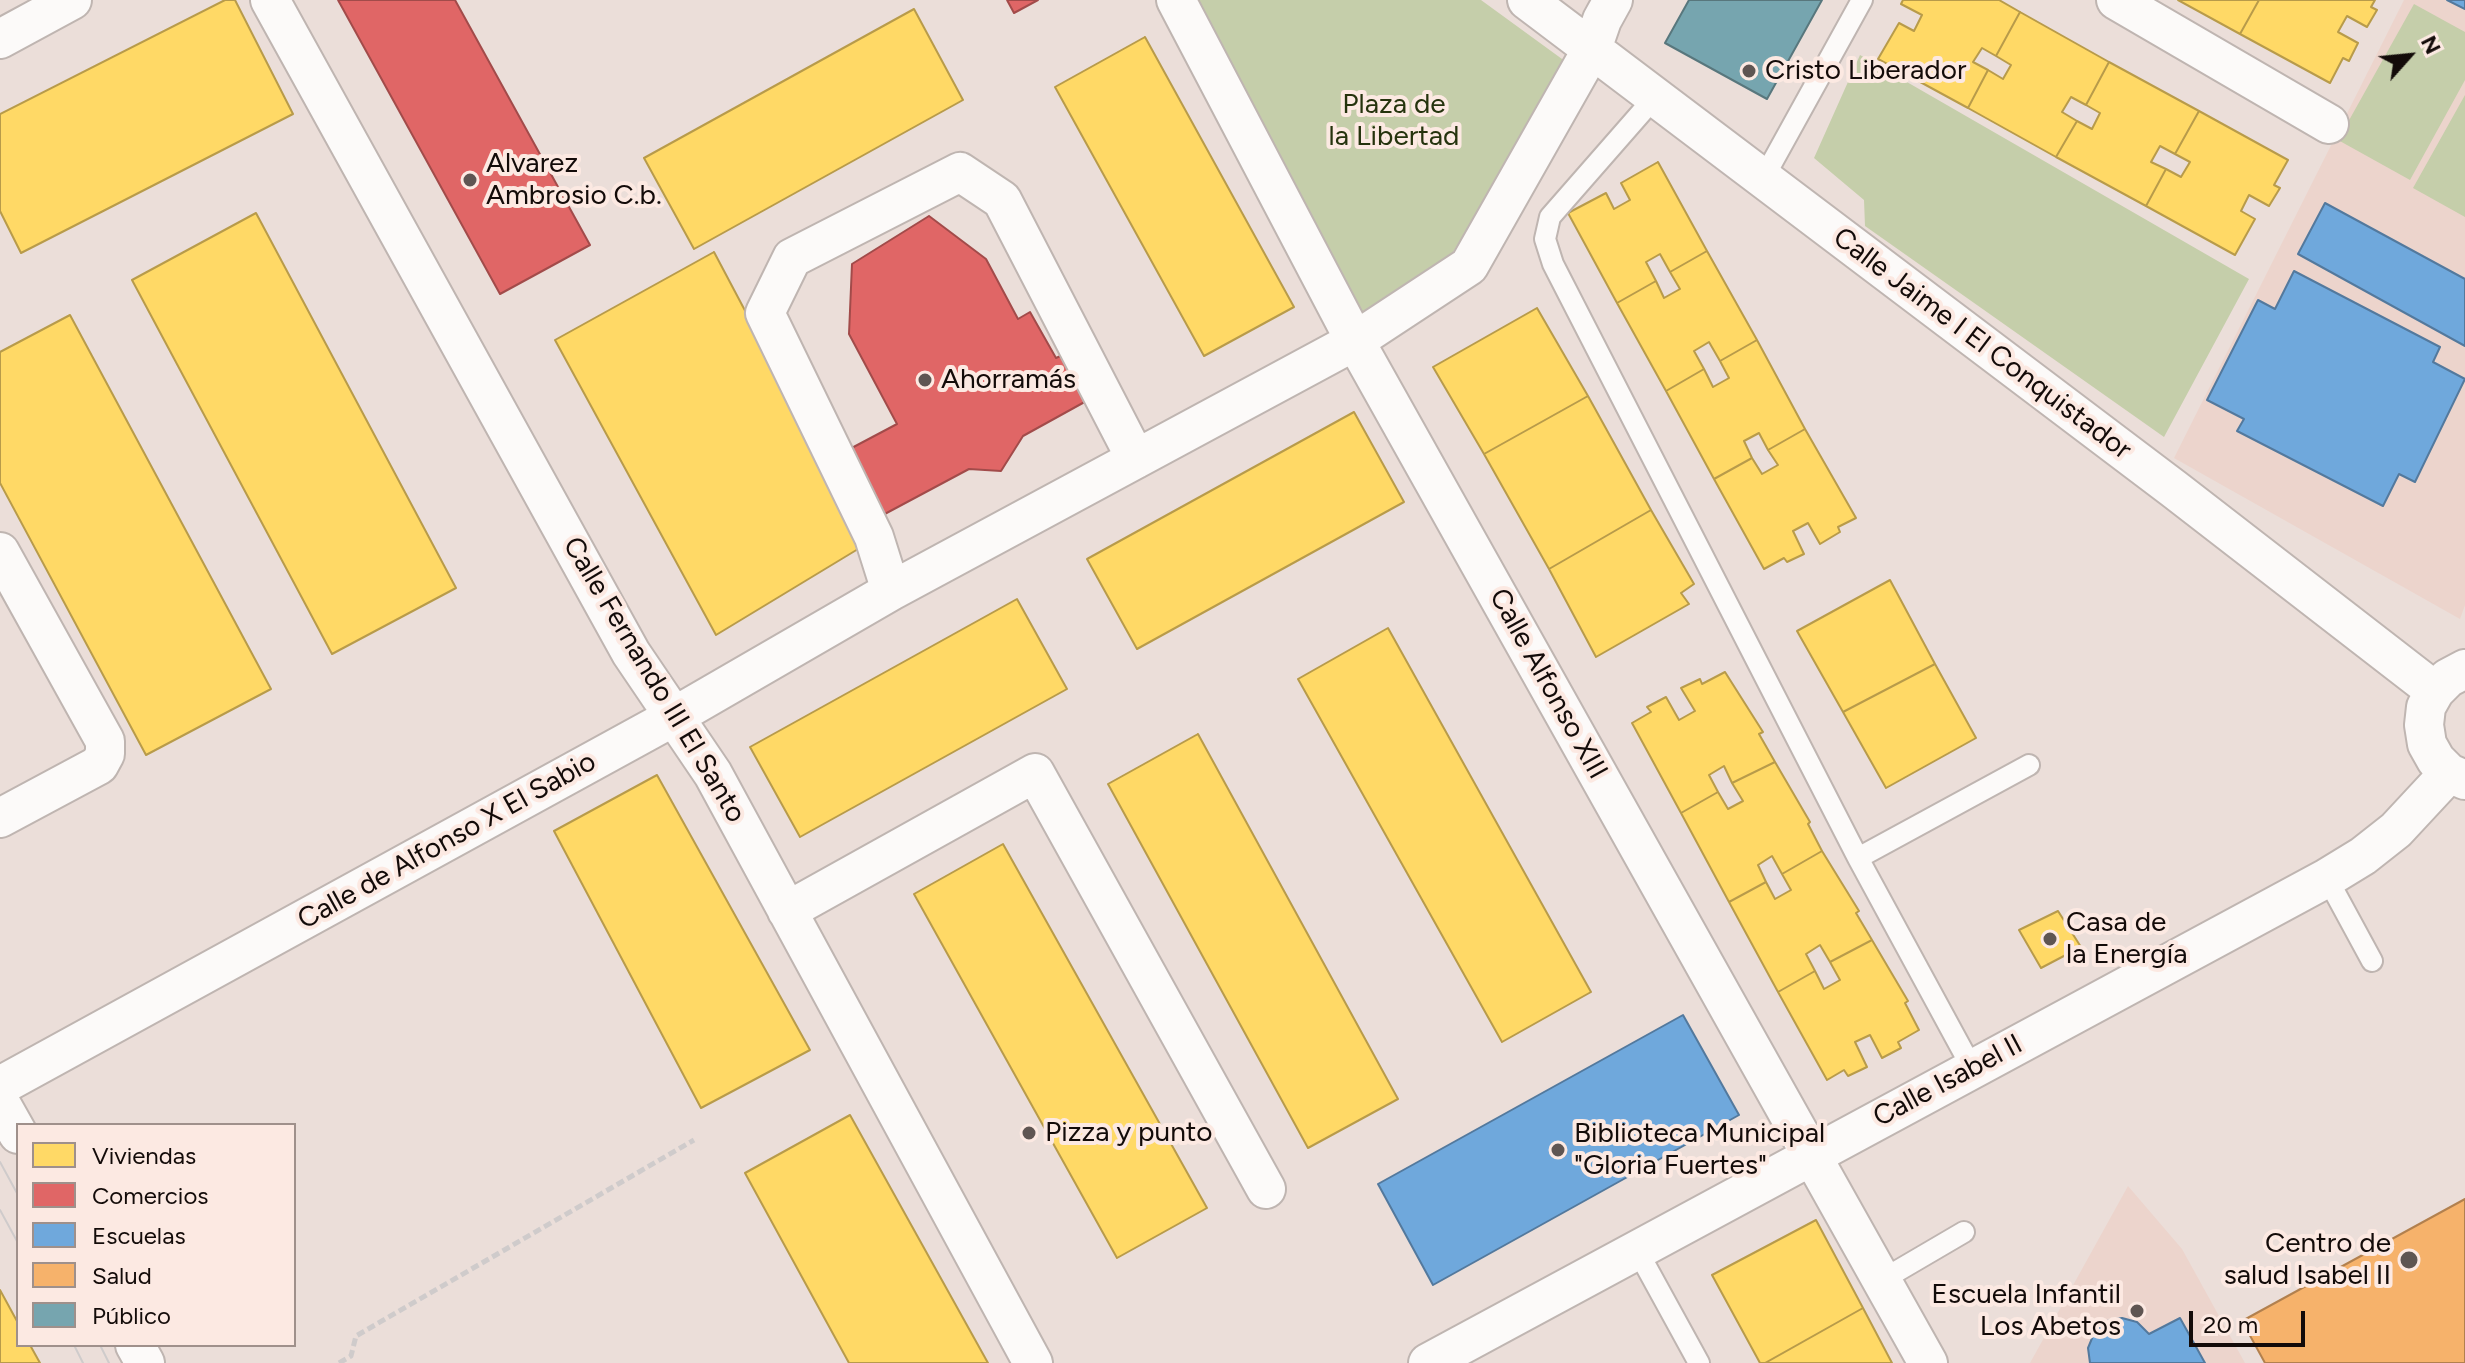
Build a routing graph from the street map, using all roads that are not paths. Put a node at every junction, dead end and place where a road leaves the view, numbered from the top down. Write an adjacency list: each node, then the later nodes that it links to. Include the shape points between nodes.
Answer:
1 (72, 0): 8 (street)
2 (270, 0): 19 (street, Calle Fernando III El Santo, via 631,653)
3 (1176, 0): 13 (street, Calle Alfonso XIII)
4 (1527, 0): 9 (street, Calle Jaime I El Conquistador)
5 (1613, 0): 9 (street, Calle de Alfonso X El Sabio)
6 (1862, 0): 12 (lane)
7 (2116, 0): 11 (street)
8 (0, 39)
9 (1592, 49): 10 (street, Calle Jaime I El Conquistador); 13 (street, Calle de Alfonso X El Sabio, via 1469,266)
10 (1655, 97): 12 (street, Calle Jaime I El Conquistador); 23 (lane, via 1550,217 1545,239 1553,264)
11 (2329, 124)
12 (1763, 179): 18 (street, Calle Jaime I El Conquistador)
13 (1355, 341): 14 (street, Calle de Alfonso X El Sabio); 31 (street, Calle Alfonso XIII)
14 (1136, 459): 16 (street, Calle de Alfonso X El Sabio); 16 (street, via 1002,200 960,172 792,258 765,313 874,537)
15 (0, 552): 22 (street, via 105,741 105,754 99,765)
16 (891, 591): 19 (street, Calle de Alfonso X El Sabio)
17 (2465, 669): 18 (street)
18 (2435, 691): 21 (street, via 2425,716 2427,744 2436,760)
19 (675, 716): 25 (street, Calle Fernando III El Santo, via 713,774); 28 (street, Calle de Alfonso X El Sabio)
20 (2029, 765): 23 (lane)
21 (2457, 776): 24 (street, Calle Isabel II, via 2363,856)
22 (0, 818)
23 (1858, 858): 27 (lane)
24 (2327, 878): 26 (lane); 27 (street, Calle Isabel II)
25 (787, 911): 32 (street, via 1035,773); 36 (street, Calle Fernando III El Santo)
26 (2372, 961)
27 (1972, 1068): 31 (street, Calle Isabel II)
28 (0, 1086)
29 (0, 1102): 30 (street)
30 (16, 1130)
31 (1812, 1155): 34 (street, Calle Isabel II); 35 (street, Calle Alfonso XIII)
32 (1266, 1189)
33 (1964, 1232): 35 (lane)
34 (1637, 1250): 37 (street, Calle Isabel II); 38 (lane)
35 (1882, 1280): 39 (street, Calle Alfonso XIII)
36 (1033, 1363)
37 (1428, 1363)
38 (1699, 1363)
39 (1928, 1363)

